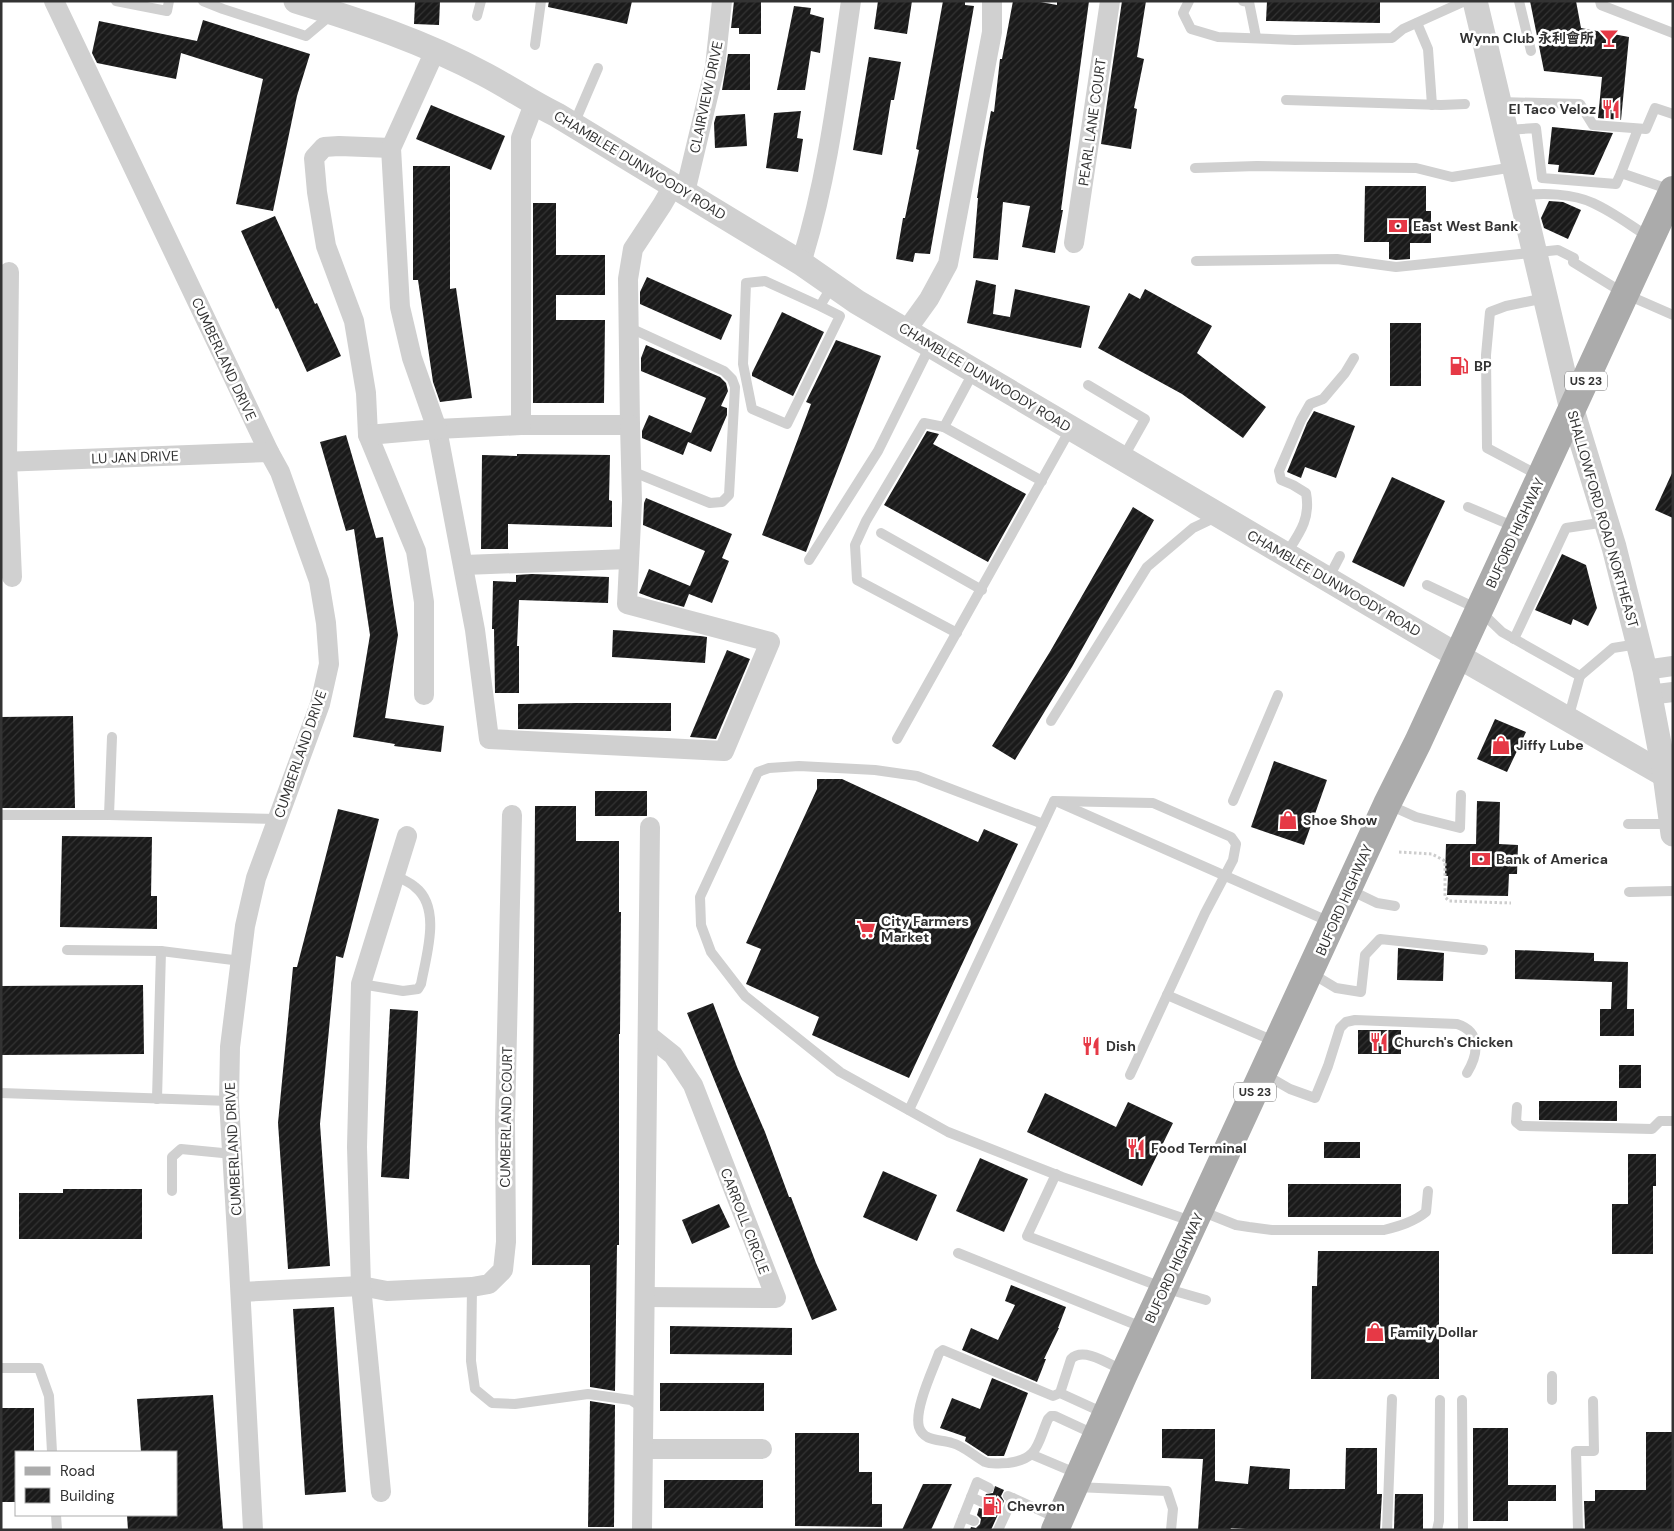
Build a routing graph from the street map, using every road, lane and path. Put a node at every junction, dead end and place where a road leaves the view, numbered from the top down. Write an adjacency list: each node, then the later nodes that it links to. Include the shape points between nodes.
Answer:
1 (54, 1): 66 (street, CUMBERLAND DRIVE)
2 (116, 1): 3 (lane, via 167,11)
3 (169, 1)
4 (203, 1): 18 (lane, via 306,36)
5 (481, 1): 19 (lane)
6 (541, 1): 23 (lane)
7 (722, 1): 40 (street, CLAIRVIEW DRIVE, via 715,67 687,184)
8 (851, 1): 47 (street, via 825,172)
9 (992, 1): 54 (street, via 992,32 948,264)
10 (1110, 1): 44 (street, PEARL LANE COURT)
11 (1189, 1): 22 (lane, via 1183,13 1191,30 1218,37)
12 (1243, 1): 22 (lane, via 1248,2)
13 (1465, 1): 20 (lane)
14 (1475, 1): 28 (street, SHALLOWFORD ROAD NORTHEAST)
15 (1519, 1): 25 (lane)
16 (1600, 1): 21 (lane)
17 (300, 2): 18 (street, CHAMBLEE DUNWOODY ROAD)
18 (334, 13): 24 (street, CHAMBLEE DUNWOODY ROAD, via 407,37)
19 (477, 16)
20 (1417, 23): 22 (lane, via 1392,38 1295,40); 31 (lane, via 1428,49)
21 (1673, 32)
22 (1256, 37)
23 (535, 44)
24 (435, 51): 29 (street, CHAMBLEE DUNWOODY ROAD, via 485,74); 36 (street)
25 (1532, 51)
26 (598, 68): 33 (lane)
27 (1286, 100): 31 (lane)
28 (1499, 102): 34 (lane, via 1580,104 1593,125); 35 (street, SHALLOWFORD ROAD NORTHEAST)
29 (534, 104): 33 (street, CHAMBLEE DUNWOODY ROAD); 60 (street, via 521,138)
30 (1465, 104): 31 (lane)
31 (1432, 105)
32 (1673, 114): 34 (lane, via 1655,108 1646,129)
33 (574, 124): 40 (street, CHAMBLEE DUNWOODY ROAD)
34 (1638, 129): 39 (lane)
35 (1506, 130): 37 (street, SHALLOWFORD ROAD NORTHEAST); 39 (lane, via 1536,128 1542,178 1616,184)
36 (386, 148): 64 (street, via 400,307 412,358); 65 (street, via 324,147 314,158 326,246 354,321 366,393)
37 (1515, 167): 38 (lane, via 1452,177 1416,168); 42 (street, SHALLOWFORD ROAD NORTHEAST)
38 (1195, 168)
39 (1621, 173): 41 (lane)
40 (678, 188): 47 (street, CHAMBLEE DUNWOODY ROAD); 53 (street, CLAIRVIEW DRIVE, via 633,249 628,279)
41 (1672, 190): 43 (main road, BUFORD HIGHWAY / US 23)
42 (1521, 196): 43 (lane, via 1556,194 1593,202); 45 (street, SHALLOWFORD ROAD NORTHEAST)
43 (1651, 238): 49 (main road, BUFORD HIGHWAY / US 23)
44 (1074, 242)
45 (1535, 252): 46 (lane, via 1396,267 1337,259); 49 (lane, via 1558,250); 51 (street, SHALLOWFORD ROAD NORTHEAST)
46 (1196, 261)
47 (801, 263): 50 (street, CHAMBLEE DUNWOODY ROAD)
48 (9, 272): 68 (street)
49 (1625, 294): 52 (lane); 59 (main road, BUFORD HIGHWAY / US 23)
50 (826, 296): 50 (lane, via 840,316 787,424 752,409 743,364 746,283 764,281); 54 (street, CHAMBLEE DUNWOODY ROAD)
51 (1546, 298): 59 (street, SHALLOWFORD ROAD NORTHEAST); 70 (lane, via 1490,312 1486,354 1487,448)
52 (1673, 315)
53 (628, 327): 61 (street, CLAIRVIEW DRIVE); 69 (lane, via 724,371 735,387 729,495 722,502 710,503)
54 (906, 331): 55 (street, CHAMBLEE DUNWOODY ROAD)
55 (930, 345): 57 (street, CHAMBLEE DUNWOODY ROAD); 80 (lane, via 878,452)
56 (1354, 358): 77 (lane, via 1323,399 1310,404 1279,471 1281,480 1306,493 1309,506 1304,525)
57 (974, 371): 62 (lane); 63 (street, CHAMBLEE DUNWOODY ROAD)
58 (1088, 385): 67 (lane, via 1145,419)
59 (1572, 410): 70 (main road, BUFORD HIGHWAY / US 23); 74 (street, SHALLOWFORD ROAD NORTHEAST)
60 (521, 425): 61 (street); 64 (street)
61 (630, 426): 69 (street, CLAIRVIEW DRIVE)
62 (944, 427): 71 (lane); 87 (lane, via 924,423 866,521 856,545 857,580)
63 (1071, 428): 67 (street, CHAMBLEE DUNWOODY ROAD); 71 (lane)
64 (437, 429): 65 (street); 81 (street)
65 (368, 434): 95 (street, via 416,552 424,602)
66 (269, 452): 68 (street, LU JAN DRIVE); 109 (street, CUMBERLAND DRIVE, via 280,472 319,581 329,664 320,704)
67 (1123, 458): 73 (street, CHAMBLEE DUNWOODY ROAD)
68 (4, 462): 82 (street)
69 (631, 471): 79 (street, CLAIRVIEW DRIVE)
70 (1541, 476): 75 (main road, BUFORD HIGHWAY / US 23)
71 (1042, 480): 85 (lane)
72 (1468, 506): 75 (lane)
73 (1219, 515): 77 (street, CHAMBLEE DUNWOODY ROAD); 98 (lane, via 1192,528 1147,567)
74 (1606, 522): 88 (lane, via 1566,528); 89 (street, SHALLOWFORD ROAD NORTHEAST)
75 (1516, 528): 86 (main road, BUFORD HIGHWAY / US 23)
76 (882, 532): 85 (lane)
77 (1286, 554): 83 (street, CHAMBLEE DUNWOODY ROAD)
78 (1340, 556): 83 (lane)
79 (629, 559): 81 (street); 81 (street, CLAIRVIEW DRIVE, via 627,604 770,642 724,751 489,738)
80 (809, 560)
81 (464, 565)
82 (12, 577)
83 (1328, 579): 90 (street, CHAMBLEE DUNWOODY ROAD)
84 (1427, 585): 86 (lane)
85 (982, 590): 87 (lane)
86 (1478, 609): 88 (lane, via 1502,632); 90 (main road, BUFORD HIGHWAY / US 23)
87 (957, 633): 100 (lane)
88 (1514, 638): 93 (lane)
89 (1638, 644): 92 (street, SHALLOWFORD ROAD NORTHEAST); 93 (lane, via 1612,648)
90 (1458, 656): 97 (street, CHAMBLEE DUNWOODY ROAD); 105 (main road, BUFORD HIGHWAY / US 23)
91 (1673, 666): 92 (street)
92 (1645, 670): 94 (street, SHALLOWFORD ROAD NORTHEAST)
93 (1580, 676): 97 (lane)
94 (1661, 693): 101 (street, SHALLOWFORD ROAD NORTHEAST)
95 (424, 695)
96 (1278, 695): 104 (lane)
97 (1568, 719): 101 (street, CHAMBLEE DUNWOODY ROAD)
98 (1051, 721)
99 (112, 737): 107 (lane)
100 (897, 739)
101 (1665, 775): 113 (street, SHALLOWFORD ROAD NORTHEAST)
102 (1461, 795): 105 (lane, via 1460,828 1416,817)
103 (1054, 801): 110 (lane); 117 (lane); 117 (lane, via 1137,802 1166,807 1231,837 1236,844 1233,860)
104 (1233, 801)
105 (1387, 804): 118 (main road, BUFORD HIGHWAY / US 23)
106 (1, 815): 107 (lane)
107 (109, 815): 109 (lane)
108 (512, 816): 149 (street, CUMBERLAND COURT, via 505,1120 506,1242 503,1270 489,1284)
109 (277, 819): 127 (street, CUMBERLAND DRIVE, via 256,878)
110 (1043, 824): 140 (lane); 140 (lane, via 917,776 799,766 758,772 700,896 701,925 711,952 745,996 840,1072)
111 (1628, 824): 113 (lane)
112 (650, 827): 131 (street)
113 (1672, 829)
114 (407, 836): 116 (street)
115 (1399, 852): 121 (path, via 1432,854 1445,861 1445,897 1449,902)
116 (394, 875): 129 (street); 129 (lane, via 416,887 428,902 432,927 422,984 418,989 404,991)
117 (1224, 876): 123 (lane); 130 (lane)
118 (1349, 889): 122 (lane); 123 (main road, BUFORD HIGHWAY / US 23)
119 (1673, 891): 120 (lane)
120 (1628, 892)
121 (1511, 902)
122 (1395, 906)
123 (1334, 923): 128 (main road, BUFORD HIGHWAY / US 23)
124 (67, 950): 126 (lane)
125 (1483, 950): 128 (lane, via 1380,939 1365,955 1361,992 1336,988)
126 (161, 951): 127 (lane); 137 (lane)
127 (241, 961): 138 (street, CUMBERLAND DRIVE, via 230,1047)
128 (1311, 972): 132 (main road, BUFORD HIGHWAY / US 23)
129 (361, 984): 148 (street, via 357,1147)
130 (1167, 995): 132 (lane); 135 (lane)
131 (648, 1035): 152 (street); 152 (street, CARROLL CIRCLE, via 673,1055 693,1085 776,1298)
132 (1278, 1043): 134 (main road, BUFORD HIGHWAY / US 23)
133 (1467, 1073): 134 (lane, via 1474,1060 1475,1044 1466,1027 1355,1020 1340,1028 1314,1098)
134 (1264, 1074): 146 (main road, BUFORD HIGHWAY / US 23)
135 (1130, 1075)
136 (1, 1093): 137 (lane)
137 (157, 1099): 138 (lane)
138 (228, 1101): 142 (street, CUMBERLAND DRIVE)
139 (1517, 1107): 141 (lane, via 1516,1122 1521,1126 1652,1129 1660,1121)
140 (909, 1110): 143 (lane, via 948,1132)
141 (1673, 1121)
142 (233, 1154): 144 (lane, via 181,1149 172,1157); 151 (street, CUMBERLAND DRIVE)
143 (1056, 1174): 146 (lane); 150 (lane, via 1027,1236)
144 (172, 1191)
145 (1428, 1192): 146 (lane, via 1426,1212 1420,1218 1384,1230 1272,1230)
146 (1198, 1216): 150 (main road, BUFORD HIGHWAY / US 23)
147 (958, 1253): 154 (lane)
148 (361, 1286): 149 (street, CUMBERLAND COURT, via 387,1291); 151 (street, CUMBERLAND COURT); 172 (street)
149 (472, 1287): 164 (lane, via 471,1361 475,1390 492,1403 515,1404 588,1394 631,1400)
150 (1164, 1288): 153 (lane); 154 (main road, BUFORD HIGHWAY / US 23)
151 (241, 1292): 180 (street, CUMBERLAND DRIVE)
152 (645, 1298): 164 (street)
153 (1206, 1300)
154 (1145, 1329): 156 (main road, BUFORD HIGHWAY / US 23)
155 (1, 1368): 168 (lane, via 39,1368 49,1396)
156 (1125, 1372): 158 (lane, via 1088,1355 1075,1355); 165 (main road, BUFORD HIGHWAY / US 23)
157 (1552, 1376): 162 (lane)
158 (1060, 1393): 165 (lane); 169 (lane, via 1054,1396 949,1352 943,1350 939,1353 920,1404 919,1427 926,1436 952,1443 986,1463 1022,1461)
159 (1392, 1398): 185 (lane)
160 (1440, 1400): 186 (lane)
161 (1462, 1400): 187 (lane)
162 (1552, 1400)
163 (1593, 1401): 188 (lane, via 1594,1451 1576,1451)
164 (644, 1408): 166 (street)
165 (1102, 1424): 169 (lane, via 1051,1416); 170 (main road, BUFORD HIGHWAY / US 23)
166 (643, 1449): 167 (street); 181 (street)
167 (762, 1449)
168 (52, 1451)
169 (1033, 1455): 170 (lane)
170 (1076, 1481): 178 (main road, BUFORD HIGHWAY / US 23); 184 (lane, via 1167,1491 1173,1509)
171 (989, 1488): 173 (lane, via 977,1482)
172 (381, 1492)
173 (971, 1497): 174 (lane); 176 (lane)
174 (982, 1502)
175 (56, 1516): 179 (lane)
176 (964, 1516): 177 (lane); 182 (lane)
177 (974, 1521)
178 (1057, 1524): 183 (lane, via 1011,1497)
179 (57, 1530)
180 (252, 1530)
181 (642, 1530)
182 (958, 1530)
183 (998, 1530)
184 (1171, 1530)
185 (1387, 1530)
186 (1437, 1530)
187 (1463, 1530)
188 (1578, 1530)

